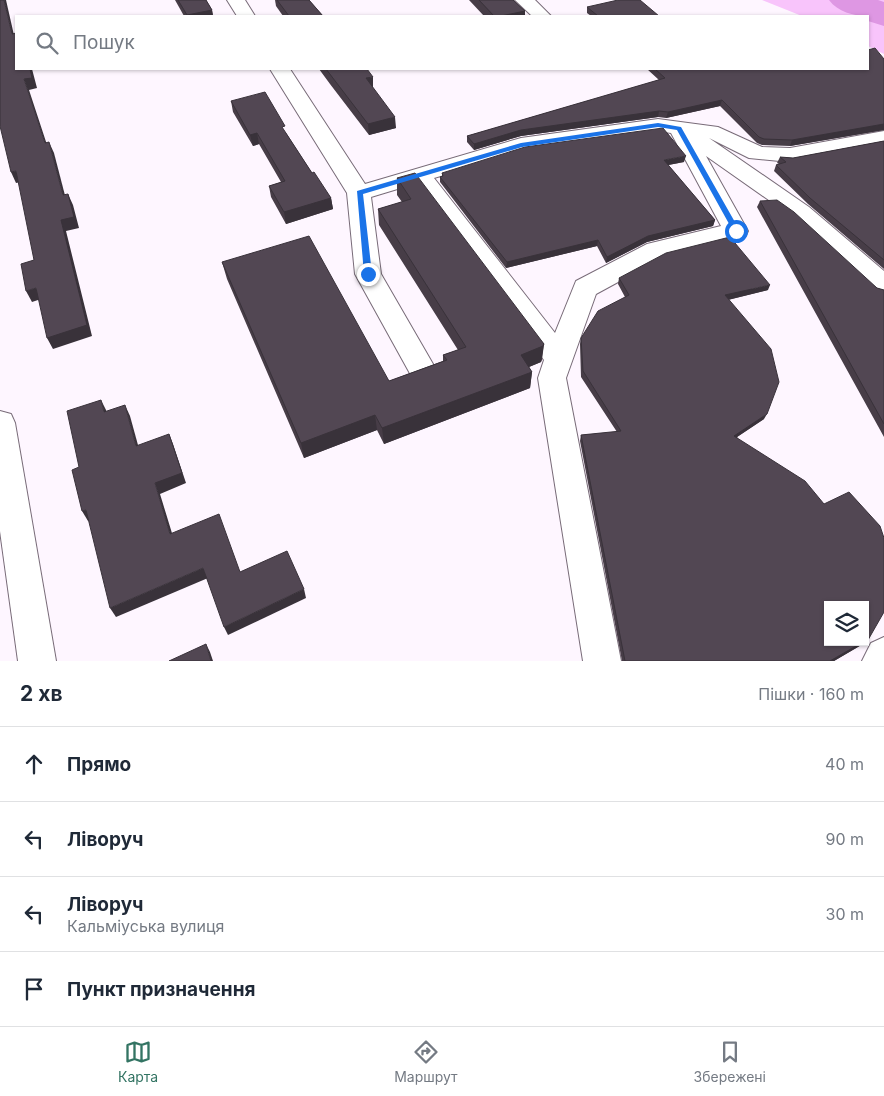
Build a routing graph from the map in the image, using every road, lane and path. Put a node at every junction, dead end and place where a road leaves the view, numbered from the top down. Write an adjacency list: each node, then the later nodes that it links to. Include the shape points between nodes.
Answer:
1 (236, 0): 3 (street)
2 (524, 0): 4 (street)
3 (245, 15)
4 (541, 15)
5 (281, 70): 9 (street)
6 (679, 128): 7 (street, via 718,133 757,153 790,155); 8 (street, via 658,125 521,145); 10 (street, via 802,212); 11 (street, via 736,231 656,250 585,288)
7 (884, 138)
8 (419, 175): 9 (street); 11 (street)
9 (359, 193): 12 (street, via 368,274)
10 (884, 286)
11 (559, 359): 16 (street, via 552,378)
12 (423, 371)
13 (0, 424): 15 (street)
14 (884, 656): 17 (street)
15 (37, 661)
16 (602, 661)
17 (881, 661)

